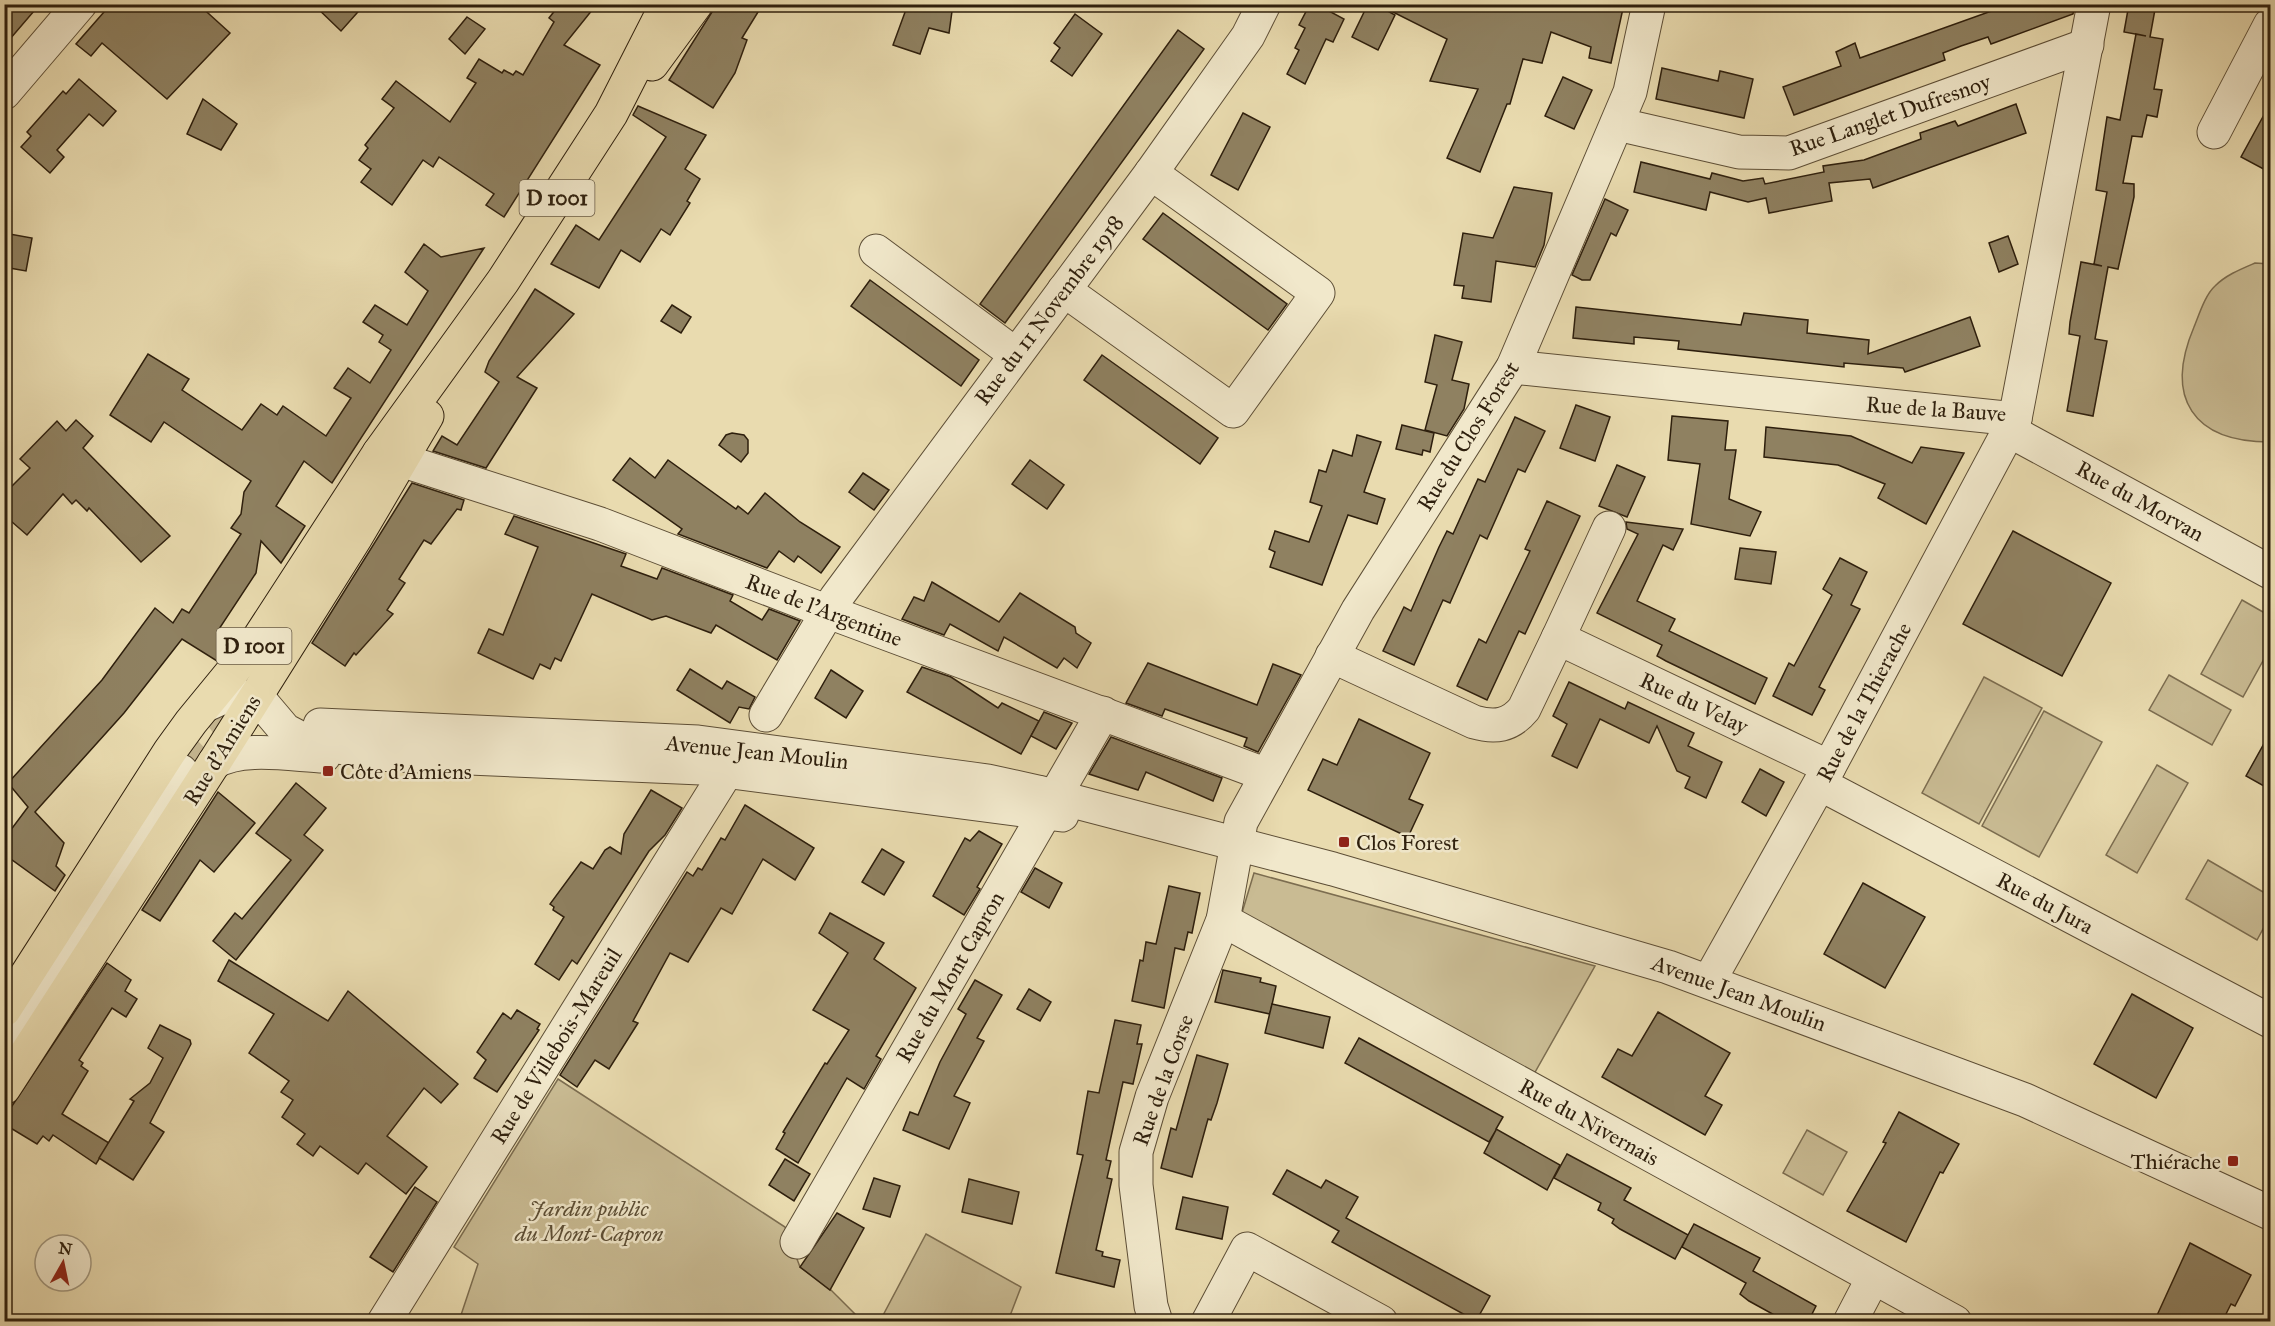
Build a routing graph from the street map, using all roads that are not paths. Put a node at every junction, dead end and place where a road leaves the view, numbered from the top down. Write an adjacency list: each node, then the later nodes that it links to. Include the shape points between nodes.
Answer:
1 (80, 4): 9 (street)
2 (667, 4): 10 (main road, Rue d'Amiens / D 1001)
3 (696, 4): 10 (main road, Rue d'Amiens / D 1001)
4 (1264, 4): 13 (street, Rue du 11 Novembre 1918, via 1248,36)
5 (1649, 4): 11 (street, Rue du Clos Forest, via 1635,74)
6 (2094, 4): 8 (street, Rue de la Bauve)
7 (2271, 25): 12 (street)
8 (2087, 45): 11 (street, Rue Langlet Dufresnoy, via 1789,153 1739,152); 18 (street, Rue de la Bauve)
9 (4, 93)
10 (611, 114): 19 (main road, Rue d'Amiens / D 1001)
11 (1617, 124): 17 (street, Rue du Clos Forest)
12 (2214, 132)
13 (1151, 173): 15 (street, Rue du 11 Novembre 1918); 15 (street, via 1318,293 1233,411)
14 (876, 251): 16 (street)
15 (1064, 290): 16 (street, Rue du 11 Novembre 1918)
16 (1016, 354): 22 (street, Rue du 11 Novembre 1918)
17 (1513, 367): 18 (street, Rue de la Bauve); 24 (street, Rue du Clos Forest)
18 (2012, 425): 21 (street, Rue du Morvan); 35 (street, Rue de la Thierache)
19 (391, 457): 22 (street, Rue de l'Argentine, via 600,524); 25 (main road, Rue d'Amiens / D 1001); 26 (main road, Rue d'Amiens / D 1001)
20 (1609, 528): 23 (street)
21 (2271, 572)
22 (828, 612): 27 (street, Rue de l'Argentine); 28 (street)
23 (1558, 638): 24 (street, via 1524,709 1517,718 1496,726 1474,722); 35 (street, Rue du Velay)
24 (1332, 656): 34 (street, Rue du Clos Forest)
25 (261, 703): 26 (street, via 233,696); 30 (street, Avenue Jean Moulin, via 285,730 304,740); 31 (main road, Rue d'Amiens / D 1001)
26 (206, 705): 40 (main road, Rue d'Amiens / D 1001, via 170,751)
27 (1103, 713): 34 (street, Rue de l'Argentine); 36 (street, Rue du Mont Capron)
28 (766, 716)
29 (320, 725): 36 (street, Avenue Jean Moulin, via 698,742 988,781)
30 (374, 754): 31 (street, Avenue Jean Moulin); 33 (street, Avenue Jean Moulin)
31 (229, 758): 43 (main road, Rue d'Amiens / D 1001)
32 (181, 771): 42 (street, Rue d'Amiens)
33 (727, 771): 36 (street, Avenue Jean Moulin); 47 (street, Rue de Villebois-Mareuil)
34 (1267, 775): 37 (street, Rue du Clos Forest, via 1241,822)
35 (1825, 775): 39 (street, Rue de la Thierache); 41 (street, Rue du Jura)
36 (1050, 805): 37 (street, Avenue Jean Moulin); 45 (street, Rue du Mont Capron)
37 (1237, 844): 38 (street, Rue de la Corse); 39 (street, Avenue Jean Moulin, via 1551,931)
38 (1223, 920): 46 (street, Rue du Nivernais); 48 (street, Rue de la Corse, via 1152,1097 1136,1152 1136,1185)
39 (1709, 981): 44 (street, Avenue Jean Moulin, via 2025,1100)
40 (4, 1010)
41 (2271, 1021)
42 (4, 1046)
43 (4, 1088)
44 (2271, 1213)
45 (797, 1242)
46 (1873, 1278): 51 (street); 52 (street, Rue du Nivernais)
47 (384, 1322)
48 (1156, 1322)
49 (1208, 1322): 50 (street, via 1246,1249)
50 (1381, 1322)
51 (1850, 1322)
52 (1955, 1322)

